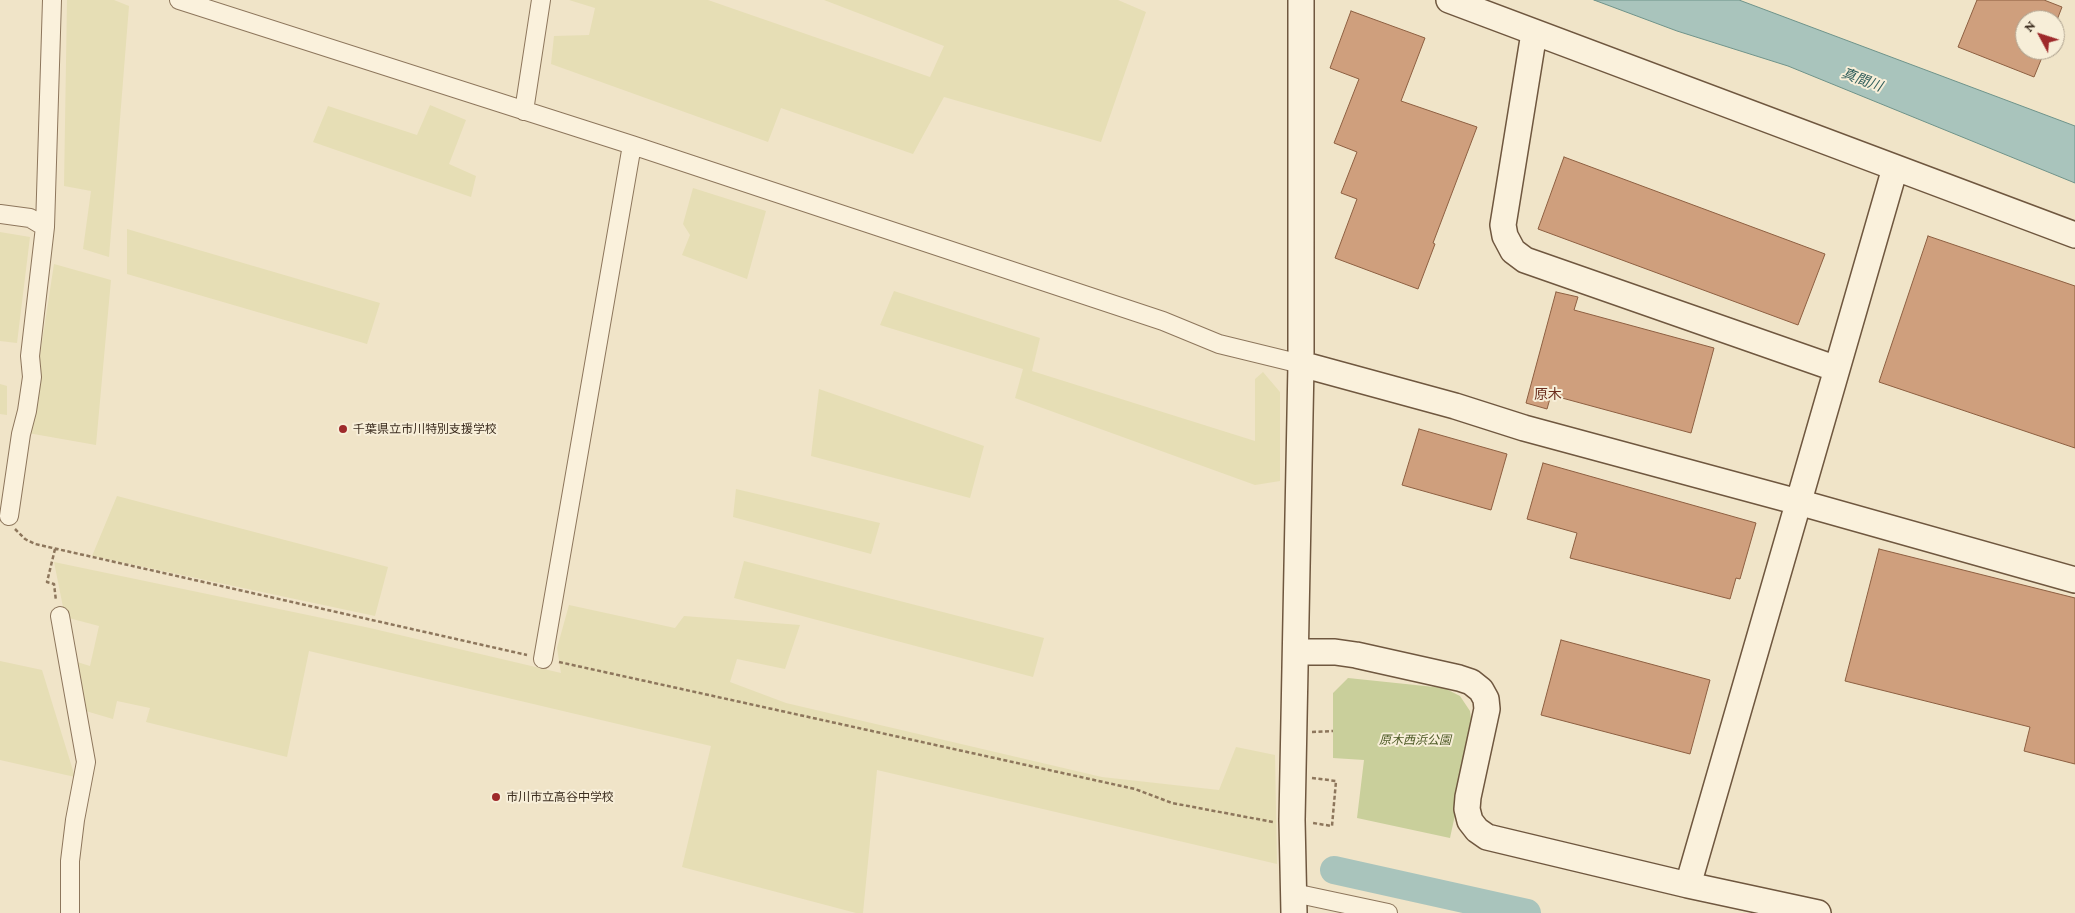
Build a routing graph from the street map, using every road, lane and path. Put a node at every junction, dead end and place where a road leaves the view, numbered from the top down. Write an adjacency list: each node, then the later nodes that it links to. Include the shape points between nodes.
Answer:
1 (52, 0): 11 (street)
2 (179, 0): 7 (street)
3 (541, 0): 7 (street)
4 (1301, 0): 13 (street)
5 (1449, 0): 6 (street)
6 (1534, 33): 9 (street); 14 (street, via 1503,225 1513,251 1525,260)
7 (524, 111): 8 (street)
8 (632, 145): 13 (street, via 1163,321 1219,344); 21 (street)
9 (1895, 168): 12 (street); 14 (street)
10 (0, 214): 11 (street, via 30,218)
11 (45, 227): 16 (street, via 30,356 32,377)
12 (2075, 234)
13 (1301, 364): 15 (street); 20 (street)
14 (1837, 369): 15 (street)
15 (1798, 502): 18 (street); 26 (street)
16 (10, 516): 17 (path, via 11,526 24,539)
17 (55, 548): 19 (path, via 47,582 54,584 56,610); 21 (path)
18 (2075, 580)
19 (60, 616): 28 (street, via 86,762 70,861)
20 (1296, 652): 25 (street); 26 (street, via 1347,653 1471,682 1481,690 1487,709 1467,809 1477,830 1496,841)
21 (543, 659): 25 (path, via 1134,789 1172,803)
22 (1311, 732): 23 (path)
23 (1333, 732)
24 (1311, 778): 25 (path, via 1336,781 1332,826)
25 (1292, 823): 27 (street)
26 (1688, 885): 30 (street)
27 (1294, 903): 29 (street)
28 (70, 913)
29 (1388, 913)
30 (1818, 913)

